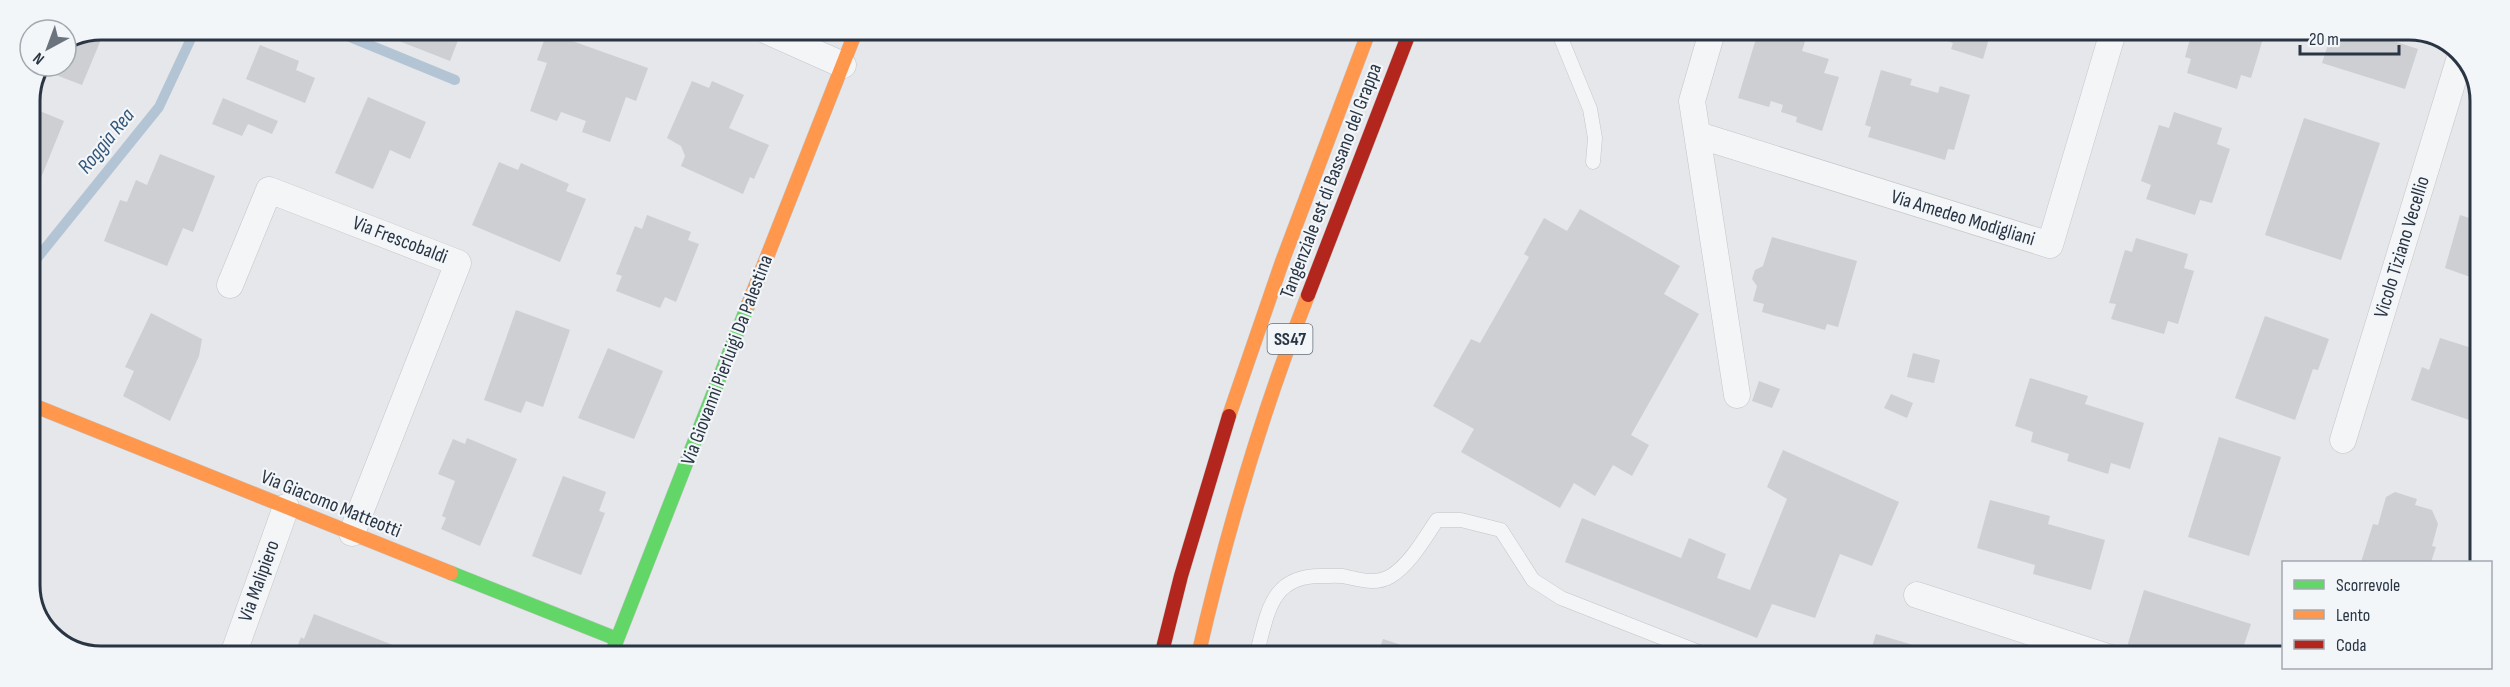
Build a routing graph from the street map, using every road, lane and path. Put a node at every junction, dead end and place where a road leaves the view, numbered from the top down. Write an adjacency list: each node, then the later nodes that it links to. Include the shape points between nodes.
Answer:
1 (787, 40): 8 (street)
2 (853, 40): 8 (main road, Via Giovanni Pierluigi Da Palestina)
3 (1366, 40): 22 (main road, Tangenziale est di Bassano del Grappa / SS47, via 1297,218 1240,386 1180,570)
4 (1407, 40): 23 (main road, Tangenziale est di Bassano del Grappa / SS47, via 1284,356 1218,570)
5 (1561, 40): 11 (lane, via 1590,108 1595,138)
6 (1711, 40): 10 (street, via 1692,101)
7 (2111, 40): 10 (street, Via Amedeo Modigliani, via 2049,244)
8 (843, 65): 19 (main road, Via Giovanni Pierluigi Da Palestina)
9 (2458, 66): 15 (street, Vicolo Tiziano Vecellio)
10 (1698, 135): 13 (street)
11 (1593, 162)
12 (230, 285): 17 (street, Via Frescobaldi, via 269,190 458,263)
13 (1737, 395)
14 (41, 408): 16 (main road, Via Giacomo Matteotti)
15 (2343, 440)
16 (286, 507): 17 (main road, Via Giacomo Matteotti); 20 (street, Via Malipiero)
17 (352, 533): 19 (main road, Via Giacomo Matteotti)
18 (1917, 595): 26 (street)
19 (617, 639): 21 (main road, Via Giovanni Pierluigi Da Palestina)
20 (236, 646)
21 (614, 646)
22 (1163, 646)
23 (1200, 646)
24 (1259, 646): 25 (lane, via 1269,609 1283,585 1308,575 1345,576 1366,583 1390,576 1413,555 1437,520 1461,520 1500,530 1533,580 1561,598)
25 (1683, 646)
26 (2074, 646)

